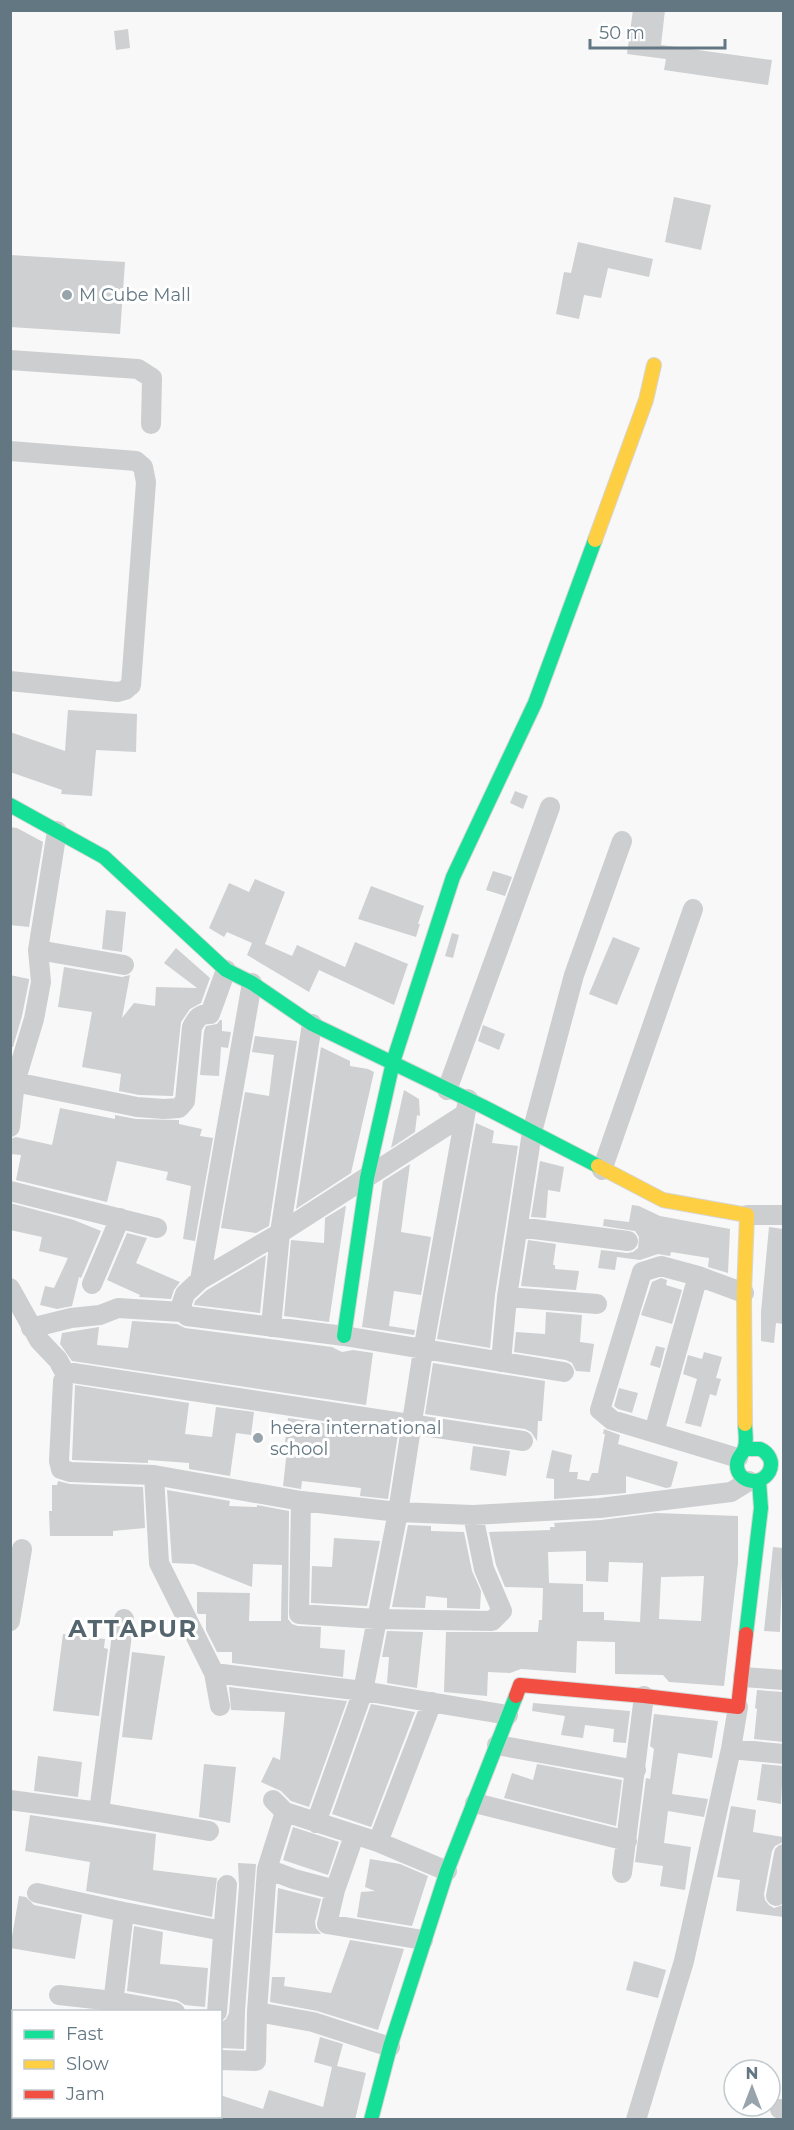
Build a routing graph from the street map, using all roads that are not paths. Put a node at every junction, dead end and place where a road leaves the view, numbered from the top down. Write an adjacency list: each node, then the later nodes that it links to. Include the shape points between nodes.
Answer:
1 (10, 360): 3 (street, via 138,369 152,378)
2 (654, 365): 16 (street, via 646,400 534,703 453,877)
3 (151, 424)
4 (10, 452): 5 (street, via 136,461 143,467 146,482 131,685 118,692)
5 (10, 681)
6 (10, 805): 8 (street)
7 (550, 807): 18 (street)
8 (57, 831): 11 (street); 13 (street, via 104,857)
9 (622, 841): 21 (street, via 574,975)
10 (693, 909): 22 (street)
11 (38, 950): 12 (street); 17 (street, via 41,982)
12 (124, 965)
13 (226, 970): 14 (street); 17 (street, via 210,1014 197,1017 192,1027 185,1101 179,1108 136,1107)
14 (252, 983): 15 (street); 33 (street)
15 (312, 1024): 16 (street); 30 (street)
16 (393, 1062): 18 (street); 23 (street)
17 (13, 1082): 20 (street)
18 (447, 1090): 19 (street)
19 (466, 1106): 21 (street); 23 (street); 43 (street)
20 (10, 1126)
21 (532, 1132): 22 (street); 28 (street)
22 (602, 1170): 25 (street, via 663,1200)
23 (367, 1178): 30 (street); 42 (street)
24 (10, 1191): 27 (street)
25 (747, 1215): 26 (street); 36 (street)
26 (783, 1215)
27 (120, 1218): 29 (street); 34 (street)
28 (518, 1227): 31 (street); 37 (street)
29 (157, 1228)
30 (280, 1233): 33 (street); 40 (street)
31 (628, 1241)
32 (698, 1276): 36 (street); 48 (street); 48 (street, via 661,1266 642,1272 600,1410 612,1420)
33 (200, 1280): 39 (street, via 185,1294)
34 (92, 1284)
35 (10, 1288): 41 (street)
36 (744, 1293): 50 (street)
37 (507, 1297): 38 (street); 44 (street)
38 (597, 1304)
39 (182, 1312): 40 (street, via 187,1316); 41 (street, via 118,1308)
40 (271, 1327): 42 (street)
41 (32, 1328): 46 (street)
42 (344, 1336): 43 (street)
43 (423, 1351): 44 (street); 47 (street)
44 (501, 1362): 45 (street)
45 (564, 1372)
46 (66, 1375): 47 (street); 51 (street, via 61,1469)
47 (412, 1424): 49 (street); 54 (street)
48 (654, 1431): 50 (street)
49 (523, 1440)
50 (742, 1453): 52 (street, via 737,1469 744,1479); 52 (street, via 757,1447 767,1452 772,1462)
51 (154, 1475): 53 (street); 60 (street, via 159,1563)
52 (765, 1476): 55 (street, via 731,1492 600,1508); 61 (street)
53 (301, 1501): 54 (street); 58 (street, via 299,1614)
54 (398, 1512): 55 (street); 58 (street)
55 (473, 1515): 58 (street, via 484,1569 502,1611 492,1621)
56 (22, 1549): 59 (street)
57 (124, 1619): 75 (street)
58 (376, 1619): 63 (street)
59 (10, 1621)
60 (214, 1673): 63 (street); 66 (street)
61 (743, 1677): 62 (street); 67 (street)
62 (783, 1680)
63 (363, 1691): 65 (street); 76 (street)
64 (644, 1696): 67 (street); 68 (street, via 520,1685); 72 (street)
65 (432, 1702): 68 (street); 80 (street)
66 (220, 1706)
67 (738, 1707): 70 (street)
68 (508, 1715): 69 (street)
69 (496, 1745): 72 (street); 74 (street)
70 (731, 1749): 71 (street); 100 (street, via 684,1961)
71 (783, 1754)
72 (636, 1770): 79 (street)
73 (10, 1800): 75 (street)
74 (475, 1803): 79 (street); 83 (street)
75 (99, 1812): 77 (street)
76 (315, 1823): 78 (street); 82 (street, via 279,1806)
77 (209, 1831)
78 (354, 1836): 80 (street); 86 (street)
79 (627, 1840): 84 (street)
80 (378, 1842): 83 (street)
81 (783, 1854): 88 (street)
82 (267, 1869): 86 (street); 96 (street)
83 (447, 1870): 91 (street)
84 (622, 1873)
85 (227, 1885): 90 (street)
86 (335, 1890): 91 (street, via 327,1924)
87 (37, 1893): 89 (street)
88 (776, 1896)
89 (124, 1912): 90 (street); 93 (street)
90 (224, 1931): 95 (street)
91 (423, 1940): 97 (street)
92 (59, 1995): 93 (street)
93 (112, 2006): 94 (street)
94 (154, 2010)
95 (217, 2010)
96 (256, 2012): 97 (street, via 313,2022); 98 (street, via 256,2061)
97 (390, 2047): 99 (street)
98 (222, 2060)
99 (371, 2120)
100 (636, 2120)

